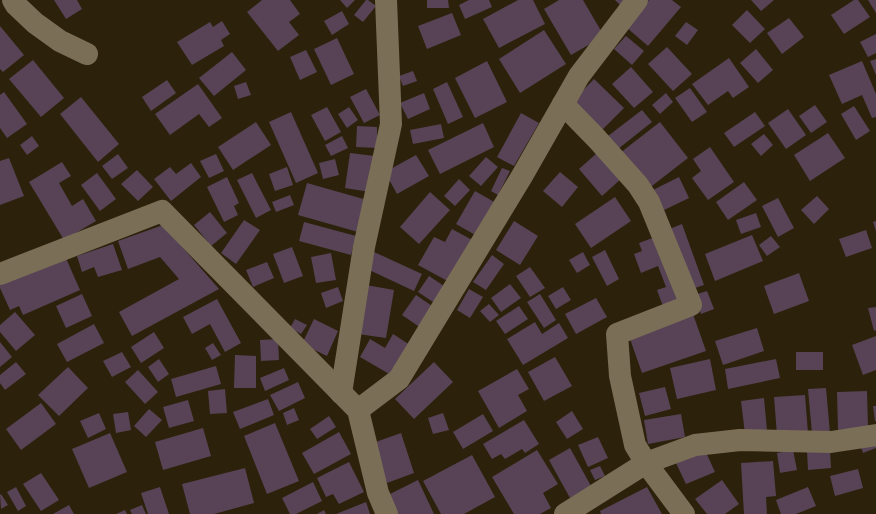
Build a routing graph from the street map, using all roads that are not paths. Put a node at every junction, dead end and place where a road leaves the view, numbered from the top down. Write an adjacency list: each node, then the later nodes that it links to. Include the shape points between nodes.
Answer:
1 (13, 0): 4 (street, via 35,24 60,41)
2 (386, 0): 7 (street, via 391,124 364,247)
3 (637, 0): 5 (street, via 580,76)
4 (87, 54)
5 (563, 104): 8 (street, via 399,379); 10 (street, via 638,185 649,202 691,304 616,334 620,376 635,445)
6 (0, 274): 7 (street, via 162,211)
7 (341, 393): 8 (street)
8 (358, 410): 11 (street, via 378,493)
9 (876, 435): 10 (street, via 831,442 740,440 695,445)
10 (646, 463): 12 (street); 13 (street)
11 (387, 514)
12 (565, 514)
13 (684, 514)

